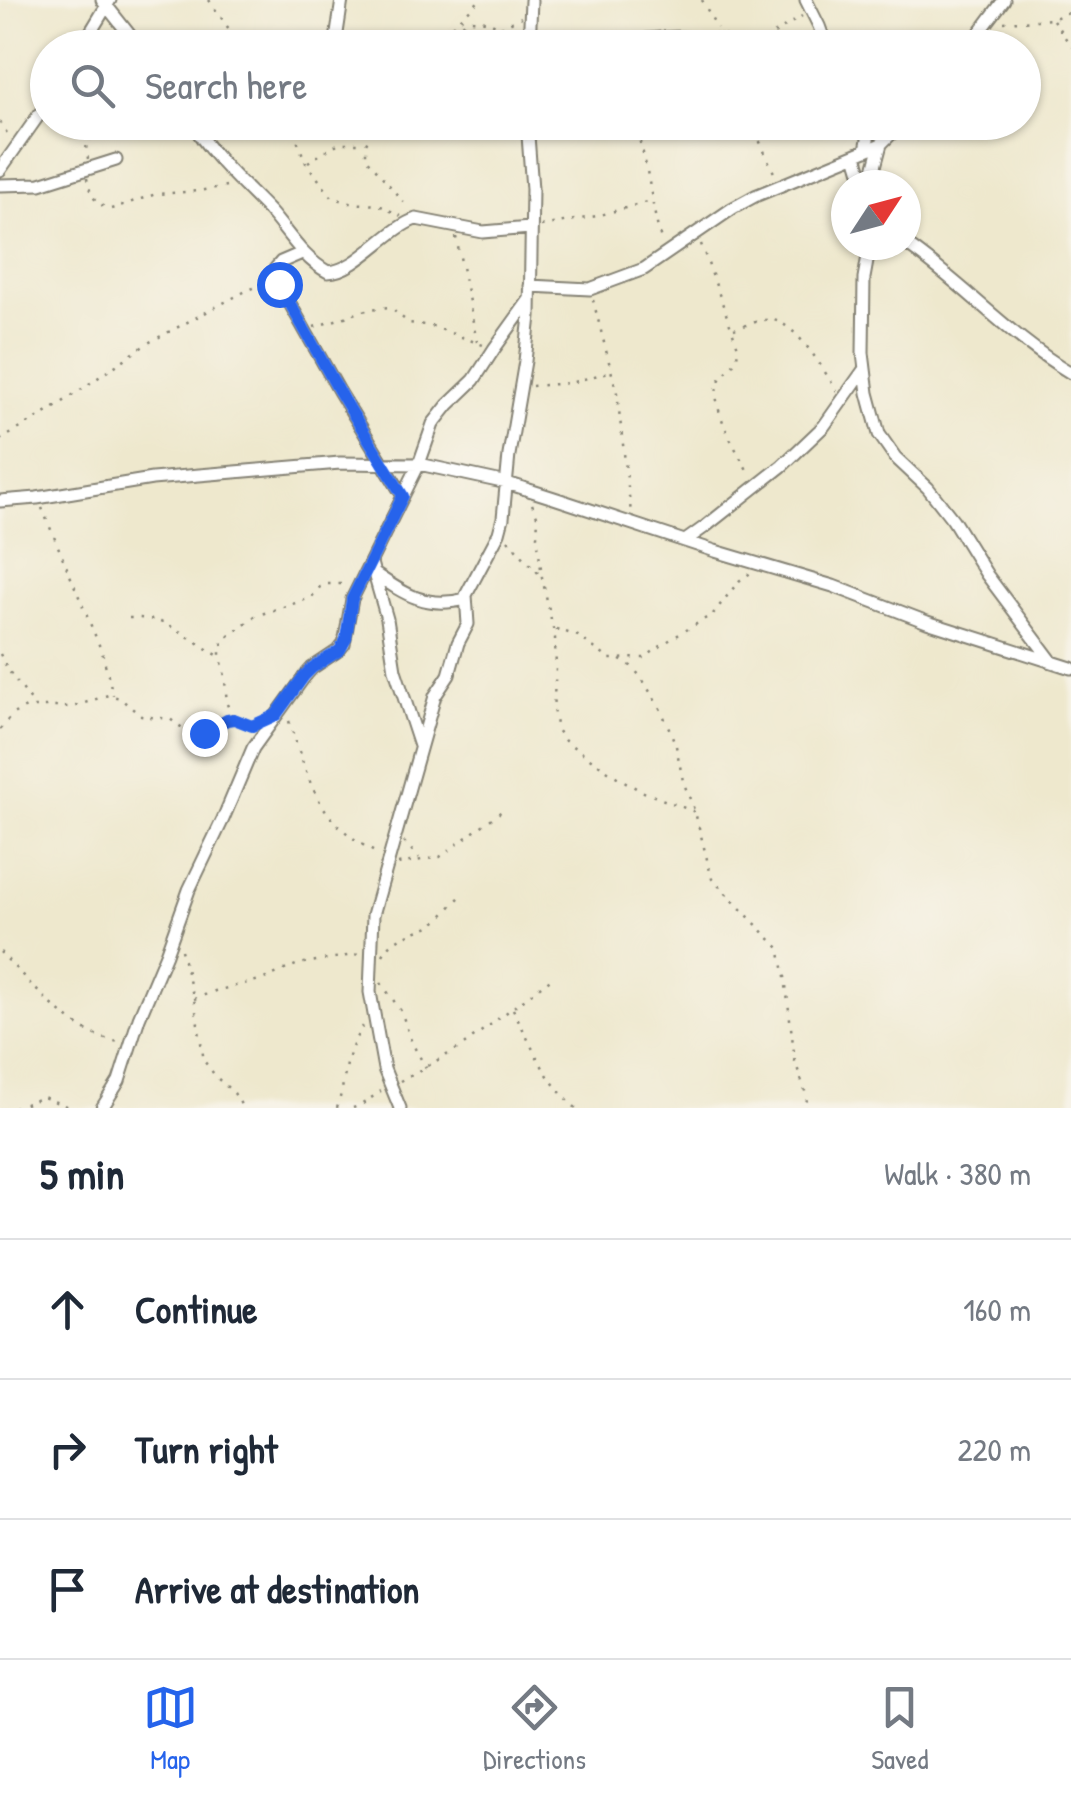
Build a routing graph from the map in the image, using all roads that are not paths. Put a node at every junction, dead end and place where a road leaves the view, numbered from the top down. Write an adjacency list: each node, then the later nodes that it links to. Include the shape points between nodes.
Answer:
1 (342, 0): 7 (street)
2 (1004, 0): 9 (street)
3 (106, 2): 5 (street); 6 (street)
4 (809, 5): 8 (street)
5 (90, 30)
6 (127, 30)
7 (338, 30)
8 (819, 30)
9 (981, 30)
10 (30, 127): 18 (street)
11 (204, 140): 23 (street)
12 (529, 140): 22 (street)
13 (866, 140): 16 (street)
14 (885, 140): 15 (street)
15 (881, 144): 16 (street); 20 (street)
16 (861, 153): 19 (street); 26 (street, via 732,208 621,280)
17 (116, 160): 21 (street, via 40,184)
18 (0, 170)
19 (865, 170)
20 (873, 170)
21 (0, 184)
22 (530, 228): 23 (street, via 483,232 413,220 335,272); 26 (street)
23 (302, 253): 29 (street, via 275,269 286,298)
24 (921, 256): 28 (street)
25 (866, 260): 27 (street)
26 (530, 293): 30 (street, via 474,380 433,424); 31 (street)
27 (864, 370): 34 (street, via 824,426); 37 (street, via 885,446 953,520)
28 (1071, 373)
29 (382, 462): 30 (street); 32 (street); 33 (street, via 152,479)
30 (419, 464): 31 (street); 32 (street)
31 (507, 483): 34 (street); 36 (street, via 499,532)
32 (403, 496): 35 (street)
33 (0, 502)
34 (684, 540): 37 (street)
35 (373, 568): 36 (street, via 422,600); 39 (street); 40 (street, via 352,599 344,644 304,676 253,748 189,890 119,1081)
36 (466, 599): 39 (street, via 468,624 434,696)
37 (1052, 661): 38 (street)
38 (1071, 668)
39 (420, 746): 41 (street, via 373,915 370,951 372,1009)
40 (102, 1108)
41 (400, 1108)

